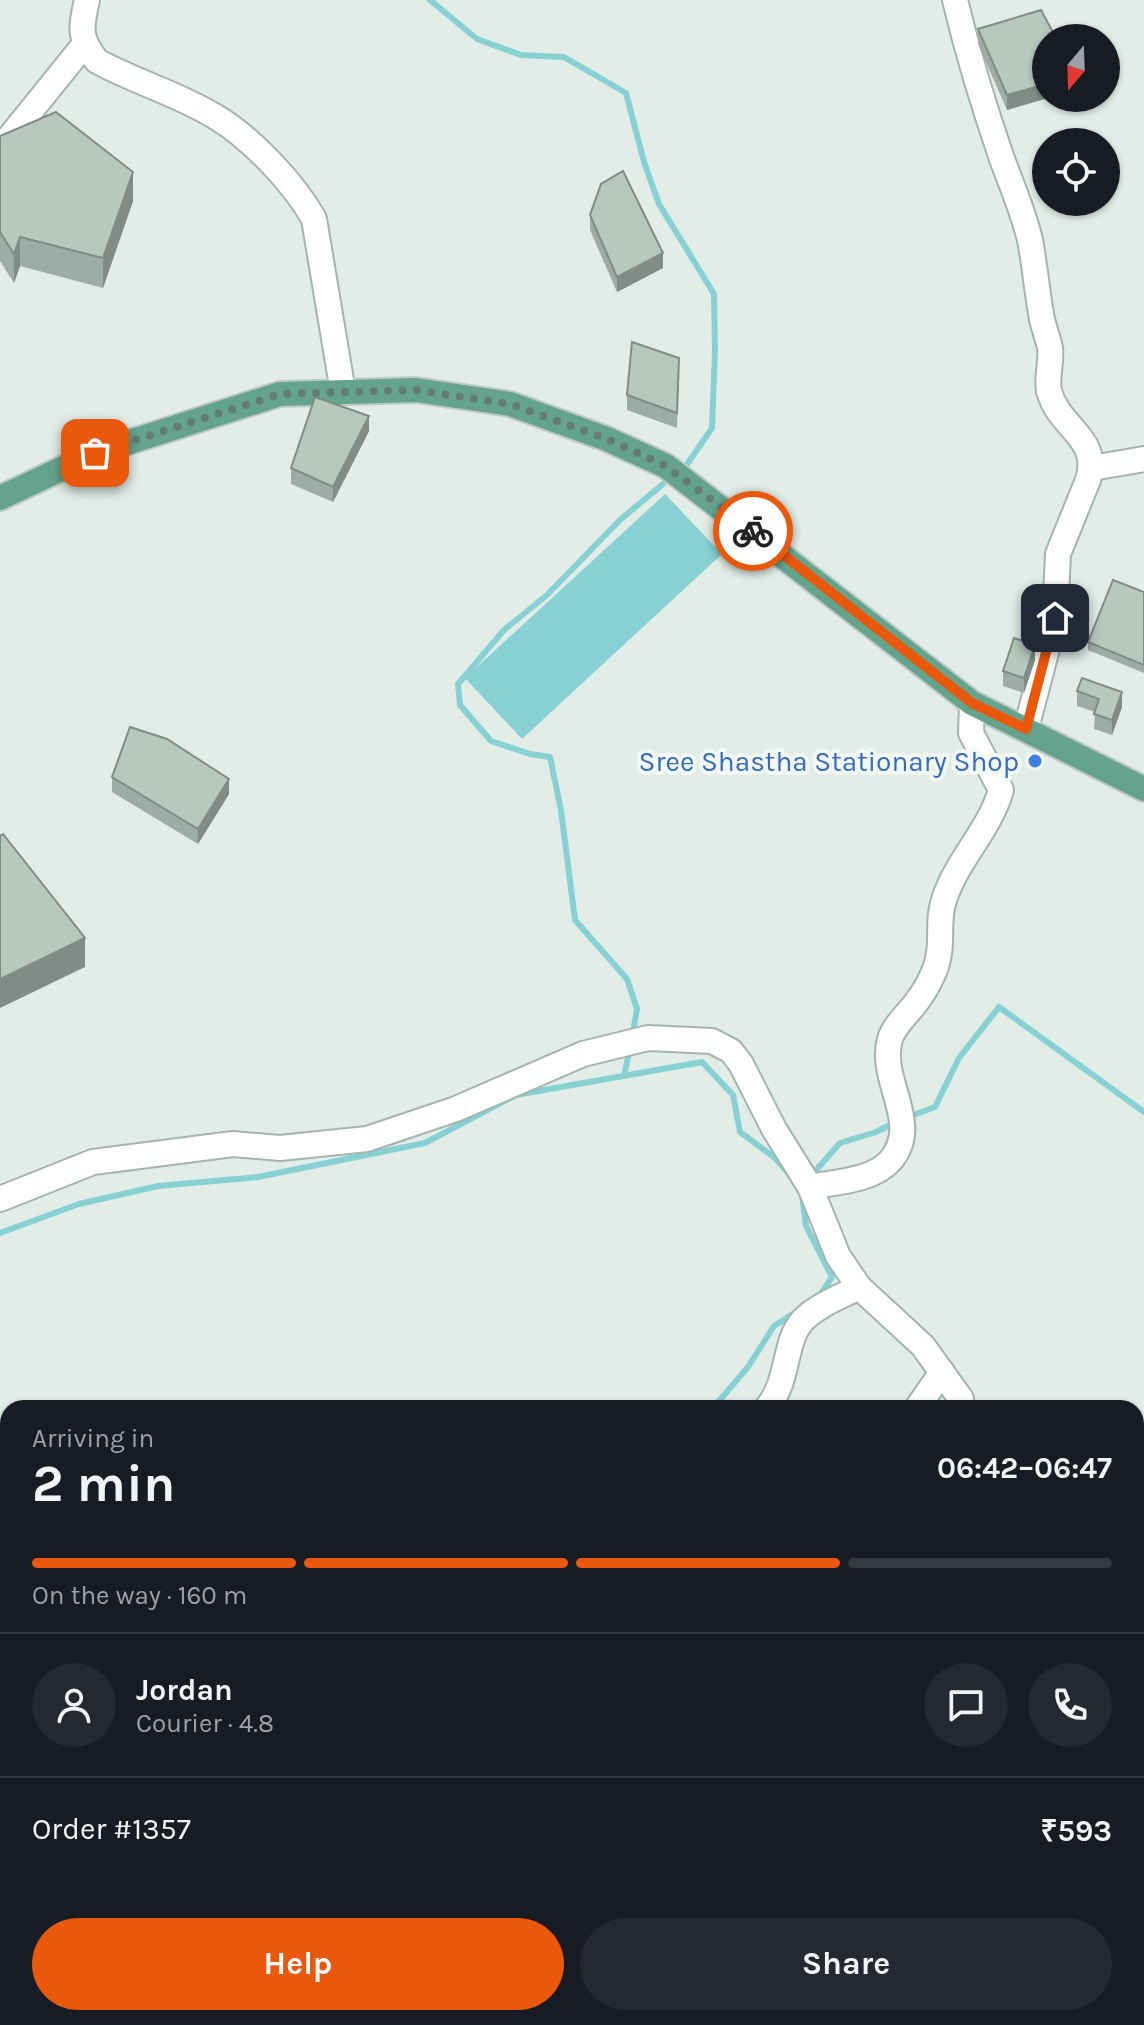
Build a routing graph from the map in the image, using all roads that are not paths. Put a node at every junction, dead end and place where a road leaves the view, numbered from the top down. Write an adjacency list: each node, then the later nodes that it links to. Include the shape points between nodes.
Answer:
1 (87, 0): 3 (street, via 81,27)
2 (955, 0): 7 (street, via 1030,241 1049,346 1048,387 1055,409 1086,444)
3 (84, 45): 4 (street); 5 (street, via 97,61 215,116 251,143 305,203 314,219)
4 (0, 149)
5 (343, 392): 8 (main road, via 280,394 95,453); 9 (main road, via 416,390 510,404 666,466)
6 (1144, 459): 7 (street)
7 (1092, 468): 10 (street, via 1058,554 1055,618)
8 (0, 498)
9 (972, 703): 10 (main road); 12 (street, via 971,733 1001,790 946,894 935,971 890,1037 890,1080 903,1118 902,1141 889,1161 871,1174)
10 (1026, 729): 11 (main road)
11 (1144, 789)
12 (810, 1187): 13 (street, via 731,1051 694,1038 648,1038 583,1054 456,1109 367,1139 280,1148 233,1144 93,1162); 14 (street, via 838,1256)
13 (0, 1199)
14 (859, 1287): 15 (street, via 923,1346); 16 (street, via 802,1321)
15 (942, 1372): 17 (street); 18 (street)
16 (774, 1400)
17 (923, 1400)
18 (961, 1400)

